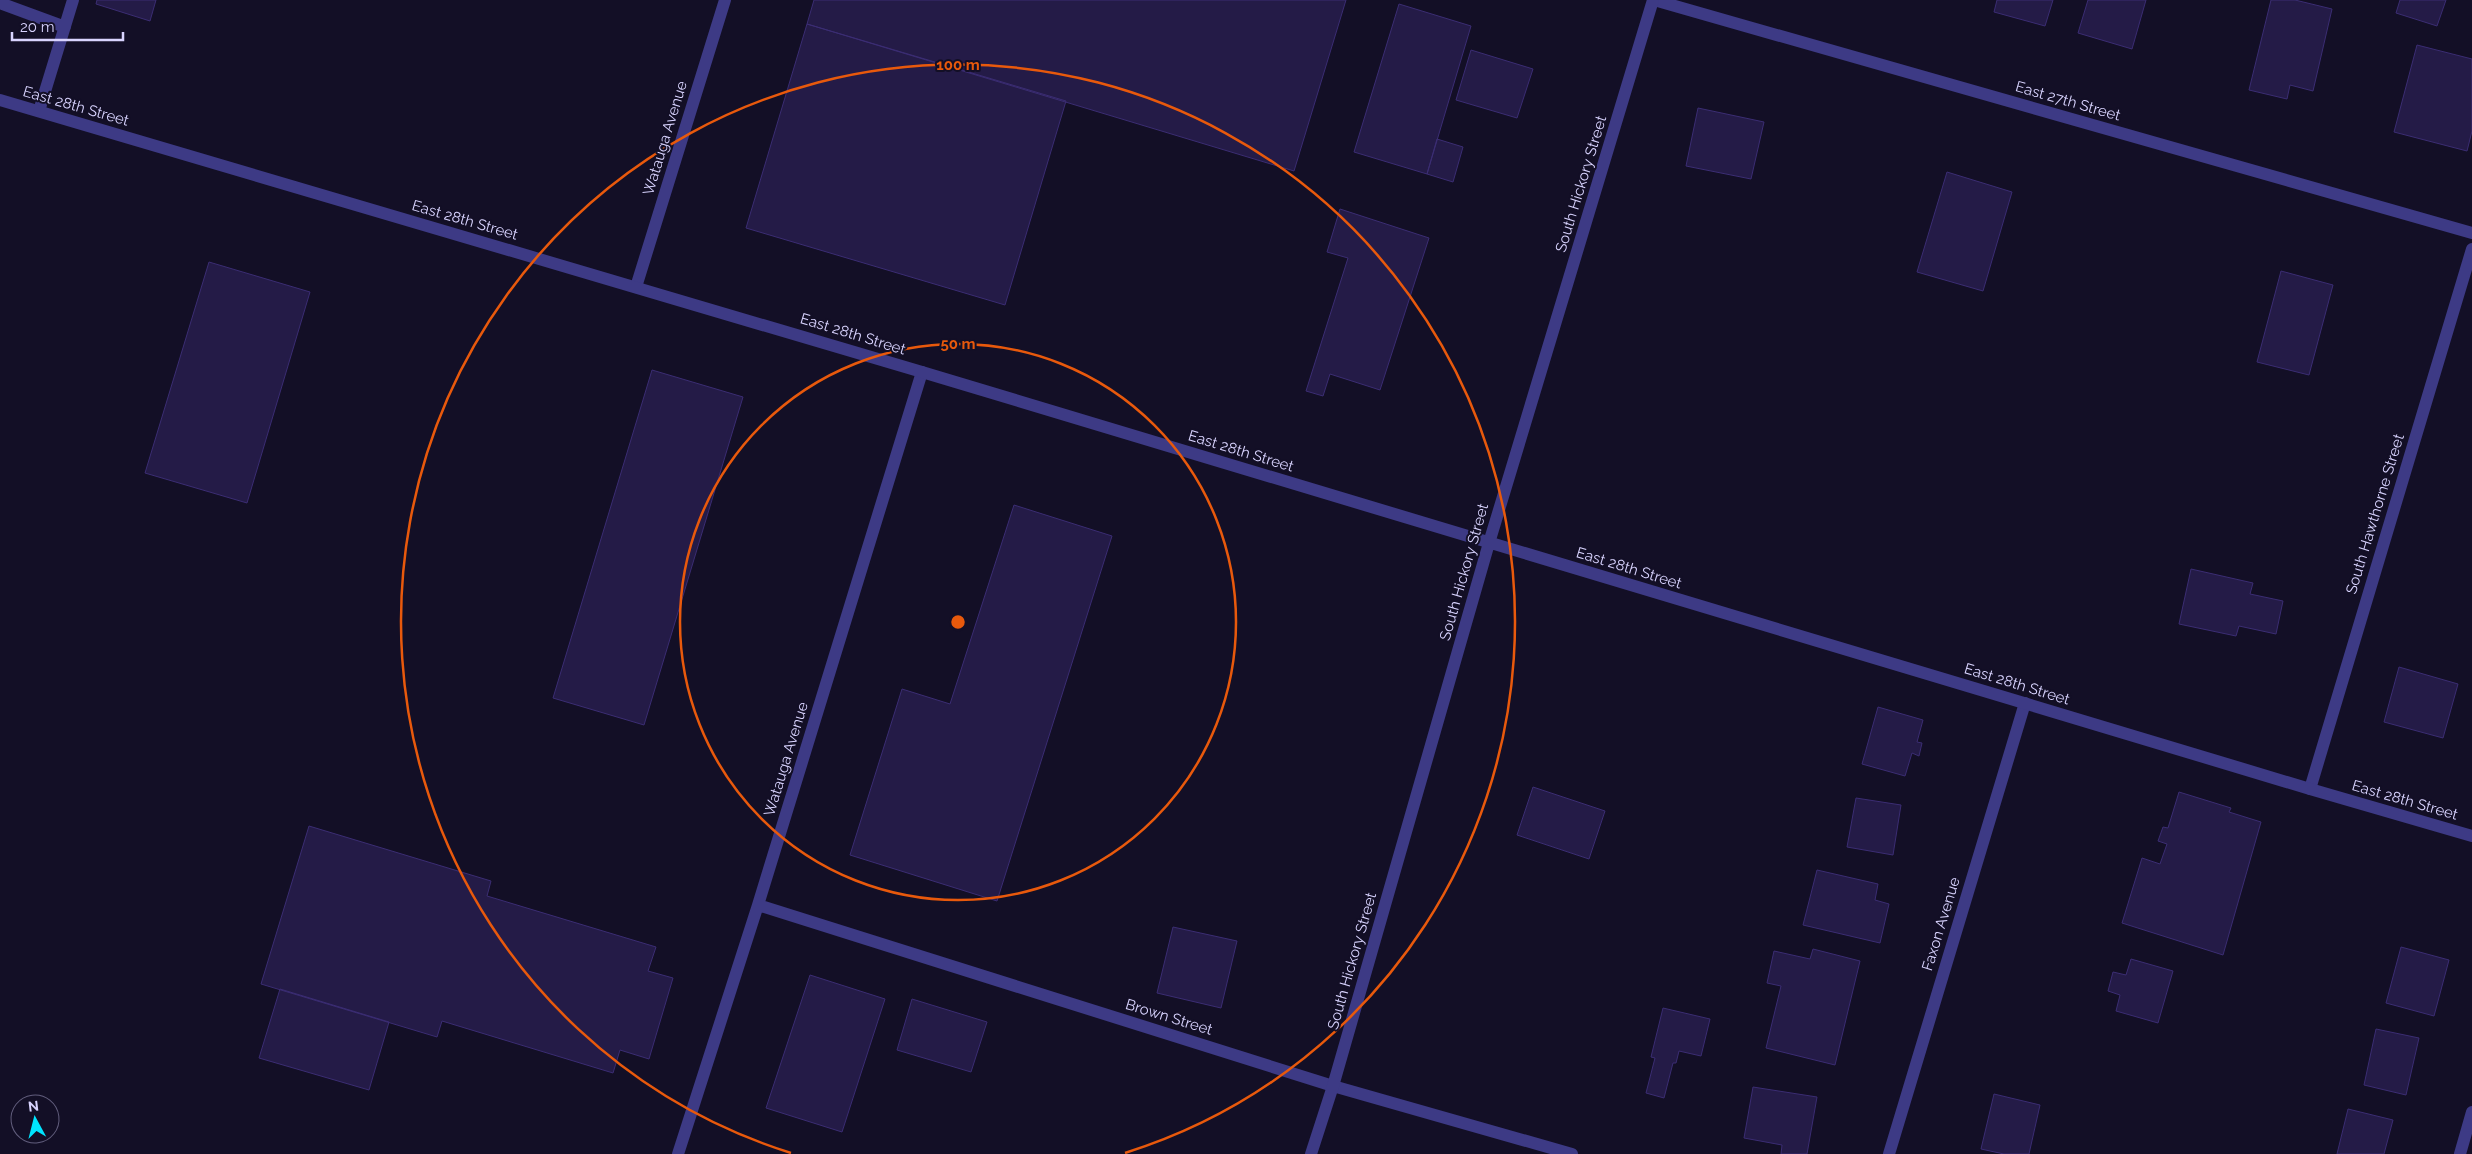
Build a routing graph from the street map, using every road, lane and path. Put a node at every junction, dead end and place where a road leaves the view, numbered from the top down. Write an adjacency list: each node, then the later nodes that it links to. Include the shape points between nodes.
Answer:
1 (73, 0): 5 (street)
2 (726, 0): 10 (street, Watauga Avenue)
3 (1654, 0): 8 (street, East 27th Street); 12 (street, South Hickory Street)
4 (0, 3): 5 (street)
5 (65, 27): 7 (street)
6 (0, 100): 7 (street, East 28th Street)
7 (39, 112): 10 (street, East 28th Street)
8 (2472, 233)
9 (2472, 249): 14 (street, South Hawthorne Street)
10 (636, 287): 11 (street, East 28th Street)
11 (922, 372): 12 (street, East 28th Street); 16 (street, Watauga Avenue)
12 (1489, 543): 13 (street, East 28th Street); 17 (street, South Hickory Street)
13 (2025, 703): 14 (street, East 28th Street); 22 (street, Faxon Avenue)
14 (2310, 789): 15 (street, East 28th Street)
15 (2472, 836)
16 (758, 905): 17 (street, Brown Street); 19 (street, Watauga Avenue)
17 (1333, 1086): 20 (street, South Hickory Street); 21 (street, Brown Street)
18 (2472, 1112): 23 (street)
19 (678, 1154)
20 (1311, 1154)
21 (1572, 1154)
22 (1889, 1154)
23 (2460, 1154)

